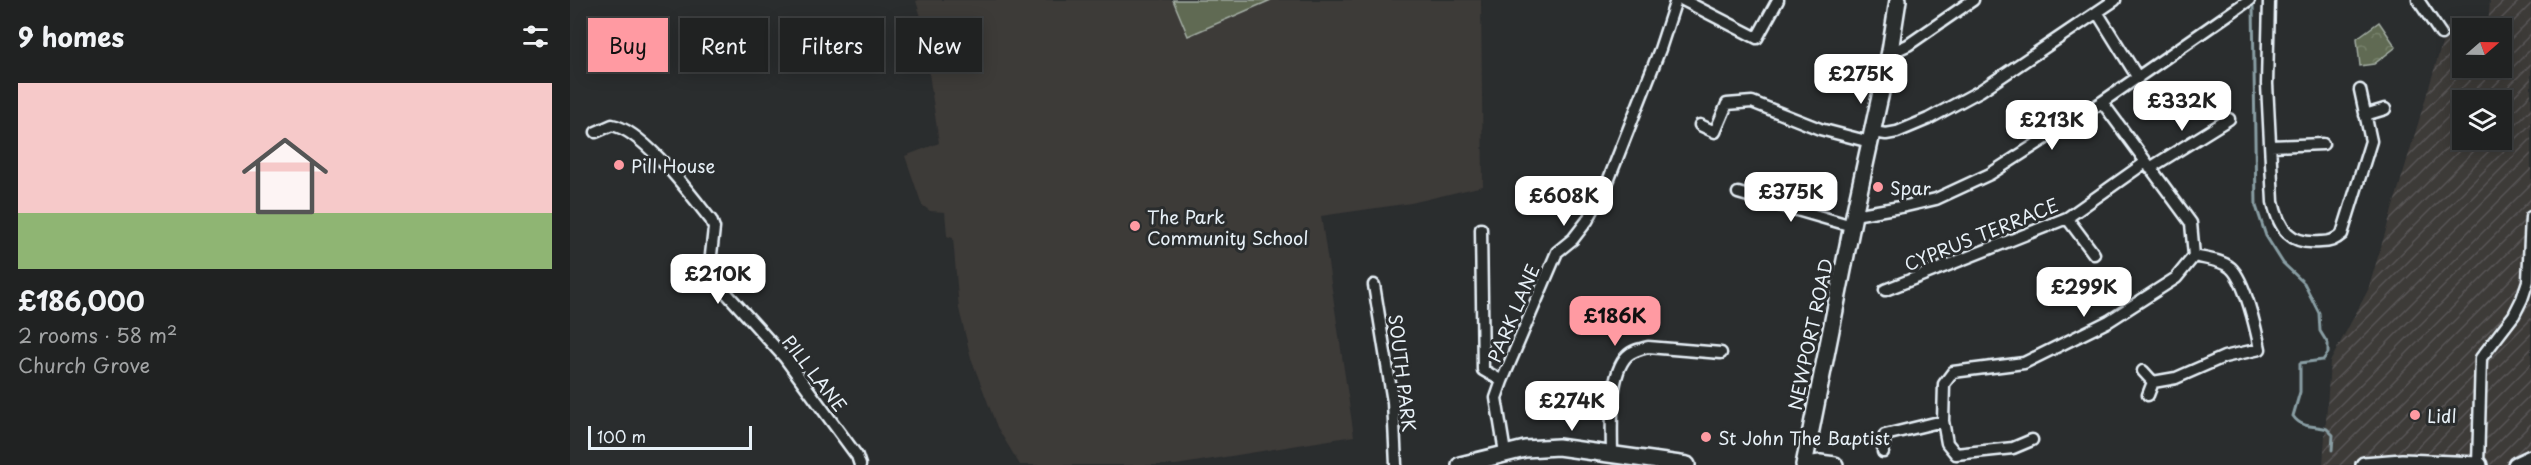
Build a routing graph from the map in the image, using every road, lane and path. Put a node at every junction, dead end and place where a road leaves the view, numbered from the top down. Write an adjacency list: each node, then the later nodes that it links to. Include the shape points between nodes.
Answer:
1 (1676, 0): 36 (street, PARK LANE, via 1607,184 1587,221 1557,252)
2 (1683, 0): 3 (street, via 1757,38)
3 (1778, 0)
4 (1898, 0): 12 (street, NEWPORT ROAD)
5 (1973, 0): 12 (street, via 1908,45)
6 (2115, 0): 10 (street)
7 (2249, 0): 13 (street)
8 (2269, 0): 23 (street, via 2267,84)
9 (2418, 0): 11 (street)
10 (2097, 12): 13 (street); 21 (street, via 1980,91 1928,119 1896,132)
11 (2441, 34)
12 (1890, 51): 21 (street, NEWPORT ROAD)
13 (2138, 78): 15 (street)
14 (2360, 90): 17 (street)
15 (2102, 102): 24 (street); 28 (street, via 1990,174 1954,192)
16 (2385, 109): 17 (street)
17 (2365, 115): 23 (street, via 2368,154 2342,234 2336,239 2311,243 2295,239 2277,221)
18 (2229, 119): 24 (street, CYPRUS TERRACE)
19 (1700, 125): 21 (street, via 1715,132 1728,104 1752,102 1820,129)
20 (596, 132): 46 (street, PILL LANE, via 612,125 630,133 668,169 711,220 711,255 720,286 785,358)
21 (1871, 136): 28 (street, NEWPORT ROAD)
22 (2323, 144): 23 (street)
23 (2271, 146)
24 (2148, 165): 27 (street, CYPRUS TERRACE); 31 (street, via 2191,223)
25 (1738, 193): 28 (street)
26 (2531, 217): 54 (street, via 2528,280 2522,299 2481,358)
27 (2067, 218): 30 (street); 33 (street, CYPRUS TERRACE)
28 (1853, 221): 50 (street, NEWPORT ROAD)
29 (1481, 229): 36 (street, via 1483,370)
30 (2094, 254)
31 (2194, 256): 37 (street, via 2229,266 2238,277 2261,354 2224,357 2176,378); 39 (street, via 2176,278 2109,321 2024,363 1953,372 1944,384)
32 (1374, 285): 47 (street, SOUTH PARK, via 1393,402)
33 (1885, 290)
34 (1721, 353): 43 (street, via 1648,347 1626,356 1615,388)
35 (2143, 371): 37 (street)
36 (1502, 381): 42 (street, PARK LANE, via 1496,398)
37 (2153, 382): 38 (street)
38 (2148, 395)
39 (1943, 421): 40 (street, via 1947,442 1956,454 2013,448); 41 (street, via 1885,435)
40 (2032, 440)
41 (1883, 452)
42 (1505, 453): 43 (street, via 1558,447); 48 (street)
43 (1612, 456): 49 (street)
44 (2531, 458): 55 (street)
45 (2402, 464): 53 (street); 54 (street)
46 (860, 465)
47 (1396, 465)
48 (1460, 465)
49 (1687, 465)
50 (1804, 465)
51 (1808, 465): 52 (street)
52 (1835, 465)
53 (2364, 465)
54 (2479, 465)
55 (2516, 465)

